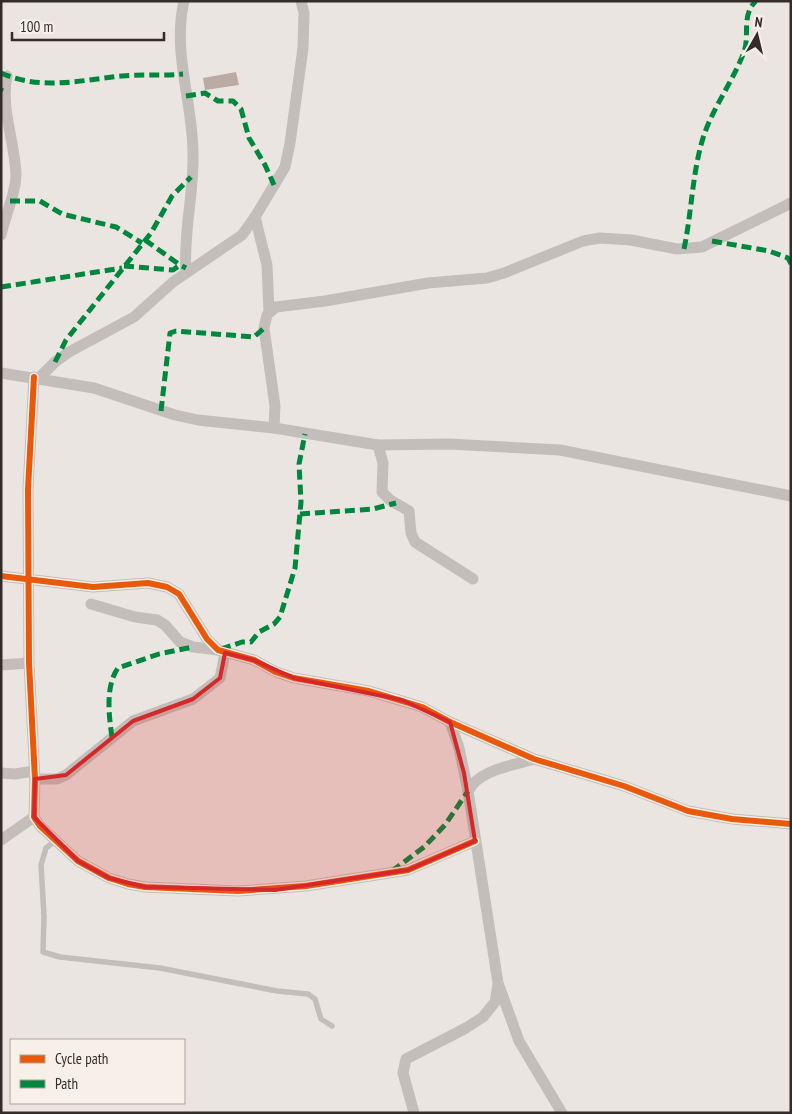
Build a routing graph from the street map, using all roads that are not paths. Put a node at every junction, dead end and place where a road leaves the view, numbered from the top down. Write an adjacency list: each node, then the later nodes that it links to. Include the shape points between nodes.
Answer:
1 (184, 1): 7 (street, via 180,54 194,153)
2 (301, 1): 5 (street, via 304,13 302,48 290,144 284,166)
3 (7, 76): 6 (street, via 3,99 16,177)
4 (791, 203): 8 (street, via 702,248 677,249 600,238 583,241 487,278 428,283 297,303 276,307)
5 (255, 217): 7 (street, via 236,239); 8 (street, via 267,265)
6 (1, 235)
7 (186, 273): 10 (street, via 134,317 69,352)
8 (269, 312): 11 (street, via 264,328 276,406)
9 (1, 373): 10 (street)
10 (37, 378): 11 (street, via 94,388 198,420); 16 (street, via 28,489)
11 (274, 428): 12 (street)
12 (378, 445): 13 (street, via 449,444 560,450); 15 (street, via 383,463 382,492 409,511 415,542)
13 (791, 496)
14 (1, 576): 16 (street)
15 (473, 579)
16 (29, 580): 18 (street, via 92,587 148,583 167,587 179,594 207,638); 19 (street)
17 (90, 604): 18 (street, via 157,620 180,642)
18 (221, 652): 21 (street, via 254,660 294,678 369,690 402,700); 24 (street, via 220,678 193,699 133,721 66,775 57,779)
19 (29, 663): 20 (street); 24 (street)
20 (1, 665)
21 (450, 722): 22 (street); 25 (street)
22 (534, 759): 25 (street, via 498,769 471,785); 27 (street, via 624,786 688,811)
23 (1, 773): 24 (street)
24 (35, 775): 26 (street)
25 (468, 791): 30 (street)
26 (34, 817): 28 (street); 29 (street)
27 (791, 824)
28 (1, 840)
29 (55, 841): 30 (street, via 78,861 128,884 238,891 306,886 408,870); 32 (lane, via 46,848 41,865 43,952 60,957 160,968 308,994 315,998 321,1019)
30 (475, 841): 31 (street)
31 (498, 983): 33 (street, via 495,1002 483,1017 406,1059 403,1072); 34 (street, via 519,1041)
32 (332, 1026)
33 (414, 1113)
34 (562, 1113)

